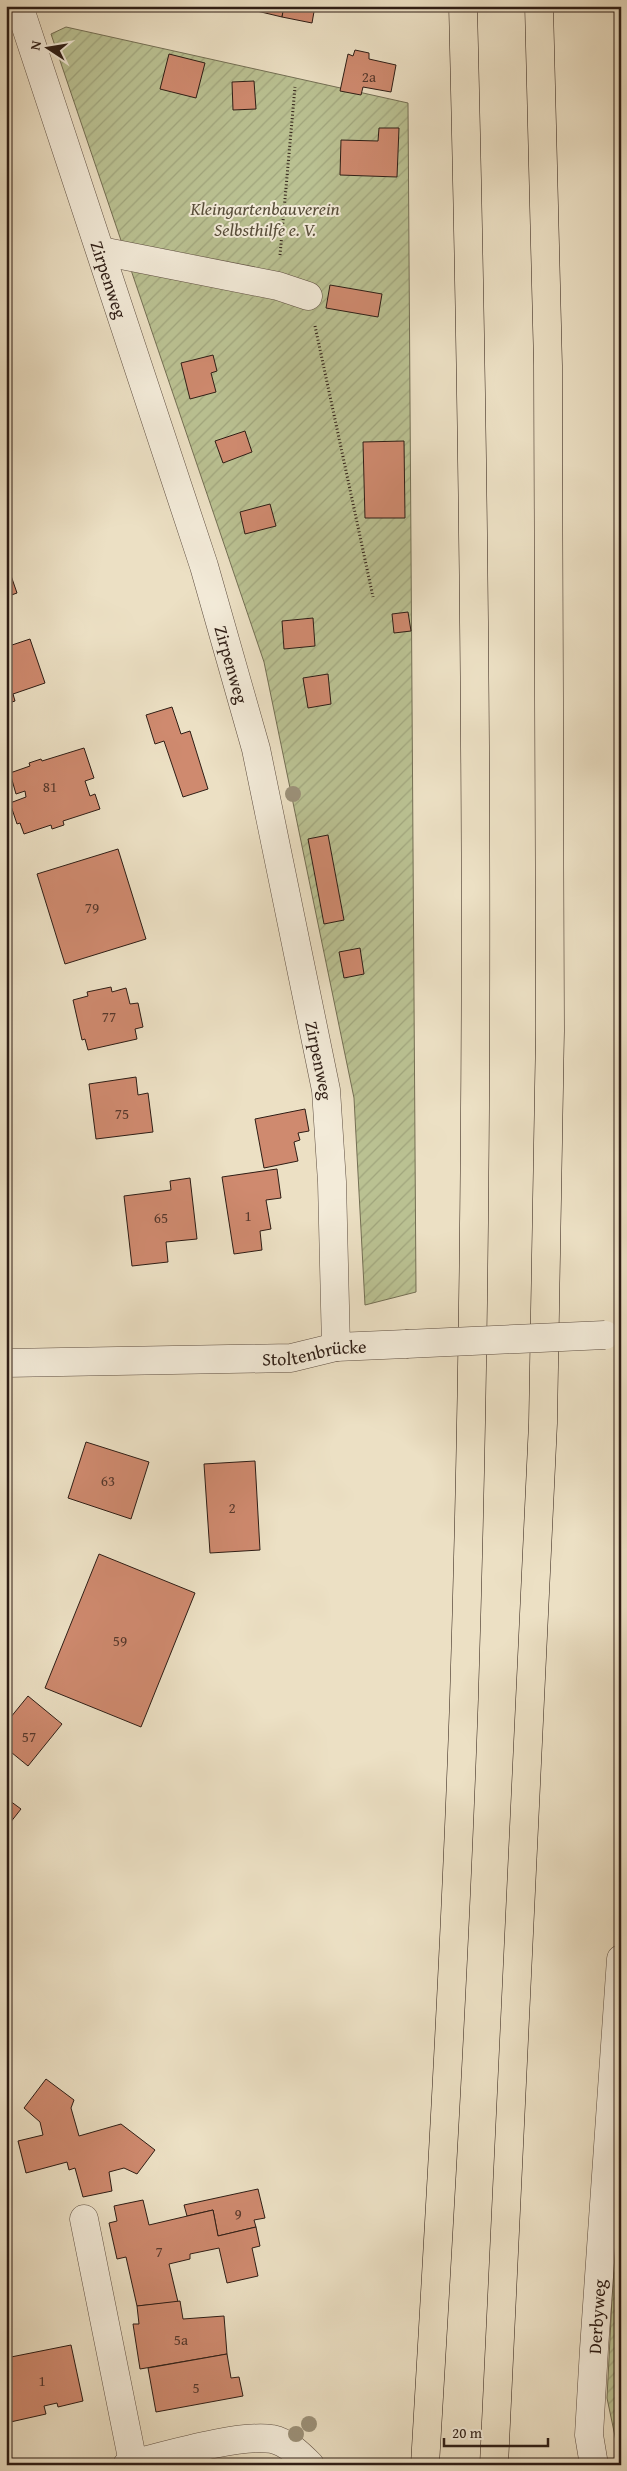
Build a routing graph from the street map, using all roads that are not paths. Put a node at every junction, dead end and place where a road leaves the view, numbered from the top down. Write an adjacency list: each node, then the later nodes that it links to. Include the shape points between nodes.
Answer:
1 (19, 6): 4 (street, Zirpenweg)
2 (463, 6): 13 (highway, via 472,380 476,1016 470,1417 463,1711 441,2200)
3 (539, 6): 14 (highway, via 548,365 550,932 543,1413)
4 (101, 251): 5 (street, via 278,286); 7 (street, Zirpenweg, via 204,566 256,749 326,1090)
5 (308, 296)
6 (613, 1334): 7 (street, Stoltenbrücke, bridge)
7 (336, 1348): 8 (street, Stoltenbrücke, via 291,1358)
8 (6, 1363)
9 (621, 1960): 15 (street, Derbyweg, via 589,2435)
10 (84, 2220): 11 (street)
11 (130, 2464): 12 (street, via 250,2439 273,2440 295,2450)
12 (310, 2465)
13 (425, 2465)
14 (494, 2465)
15 (594, 2465)

